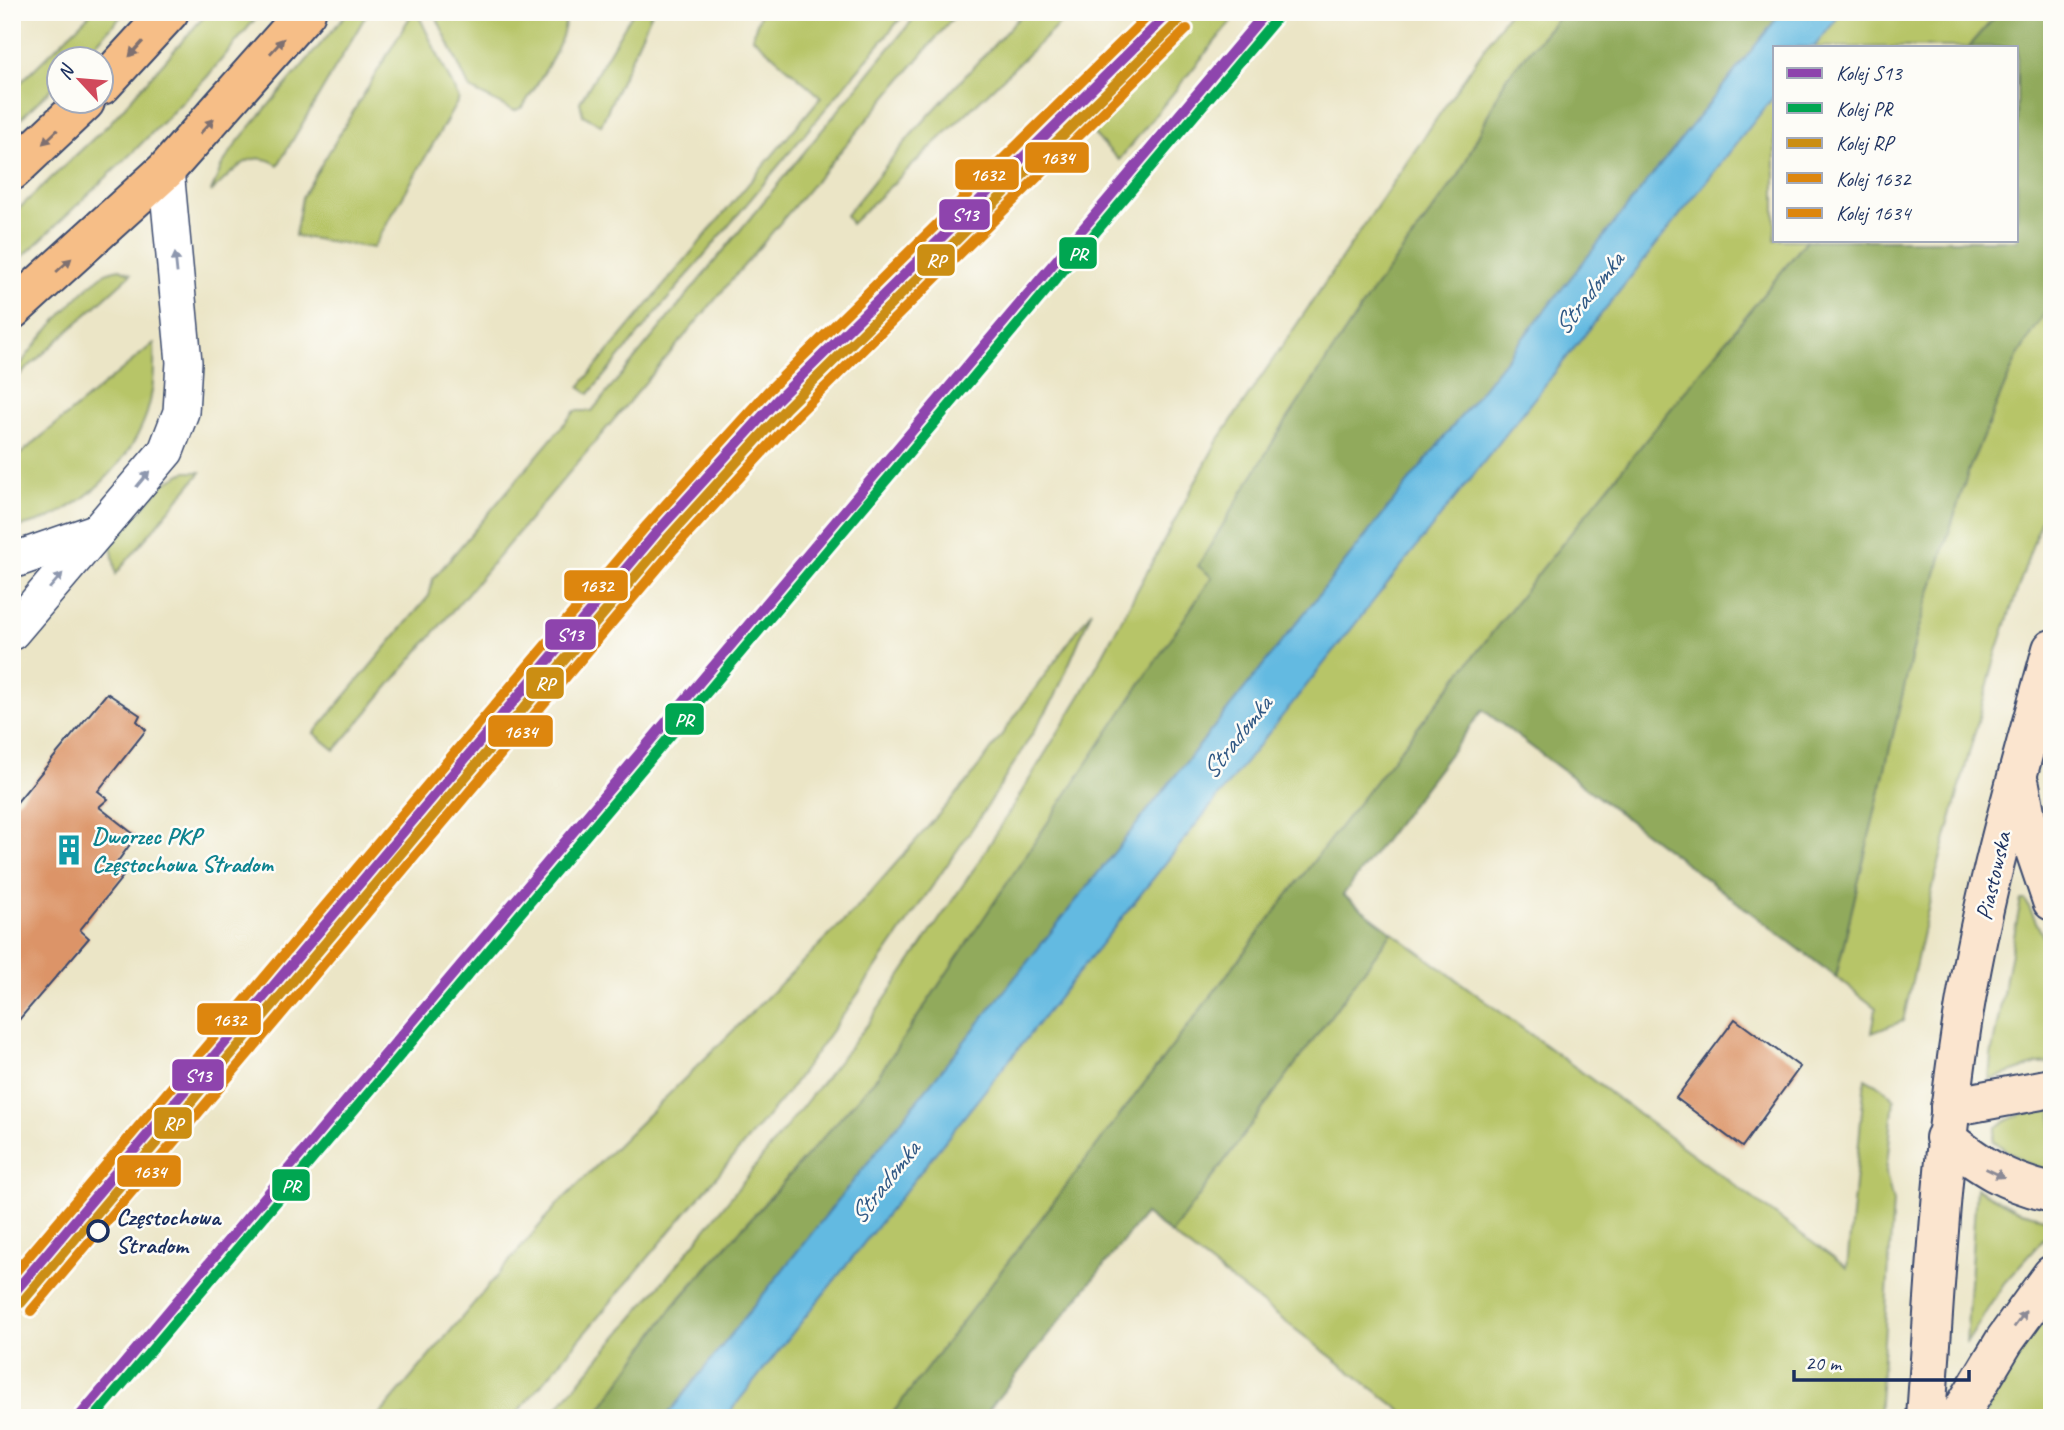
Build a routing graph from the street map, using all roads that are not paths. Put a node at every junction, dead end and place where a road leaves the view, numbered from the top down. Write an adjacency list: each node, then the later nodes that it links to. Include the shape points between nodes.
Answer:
1 (169, 12): 3 (main road, one-way to 3)
2 (306, 12): 5 (main road, one-way to 2)
3 (116, 70)
4 (70, 116): 6 (main road, one-way to 6)
5 (166, 170): 7 (main road, one-way to 5); 8 (lane, one-way to 5, via 166,451 181,412 184,362)
6 (12, 171)
7 (12, 310)
8 (99, 531): 9 (lane); 10 (lane, one-way to 8)
9 (12, 561)
10 (12, 632)
11 (2052, 649): 12 (street, Piastowska)
12 (2018, 771): 13 (street, via 2029,833); 15 (street, Piastowska, via 1980,932)
13 (2052, 901)
14 (2052, 1088): 15 (street)
15 (1947, 1122): 16 (street, one-way to 16, via 1988,1171); 18 (street, Piastowska)
16 (2052, 1193)
17 (2052, 1275): 19 (street, one-way to 17, via 2005,1340)
18 (1926, 1418)
19 (1958, 1418)

